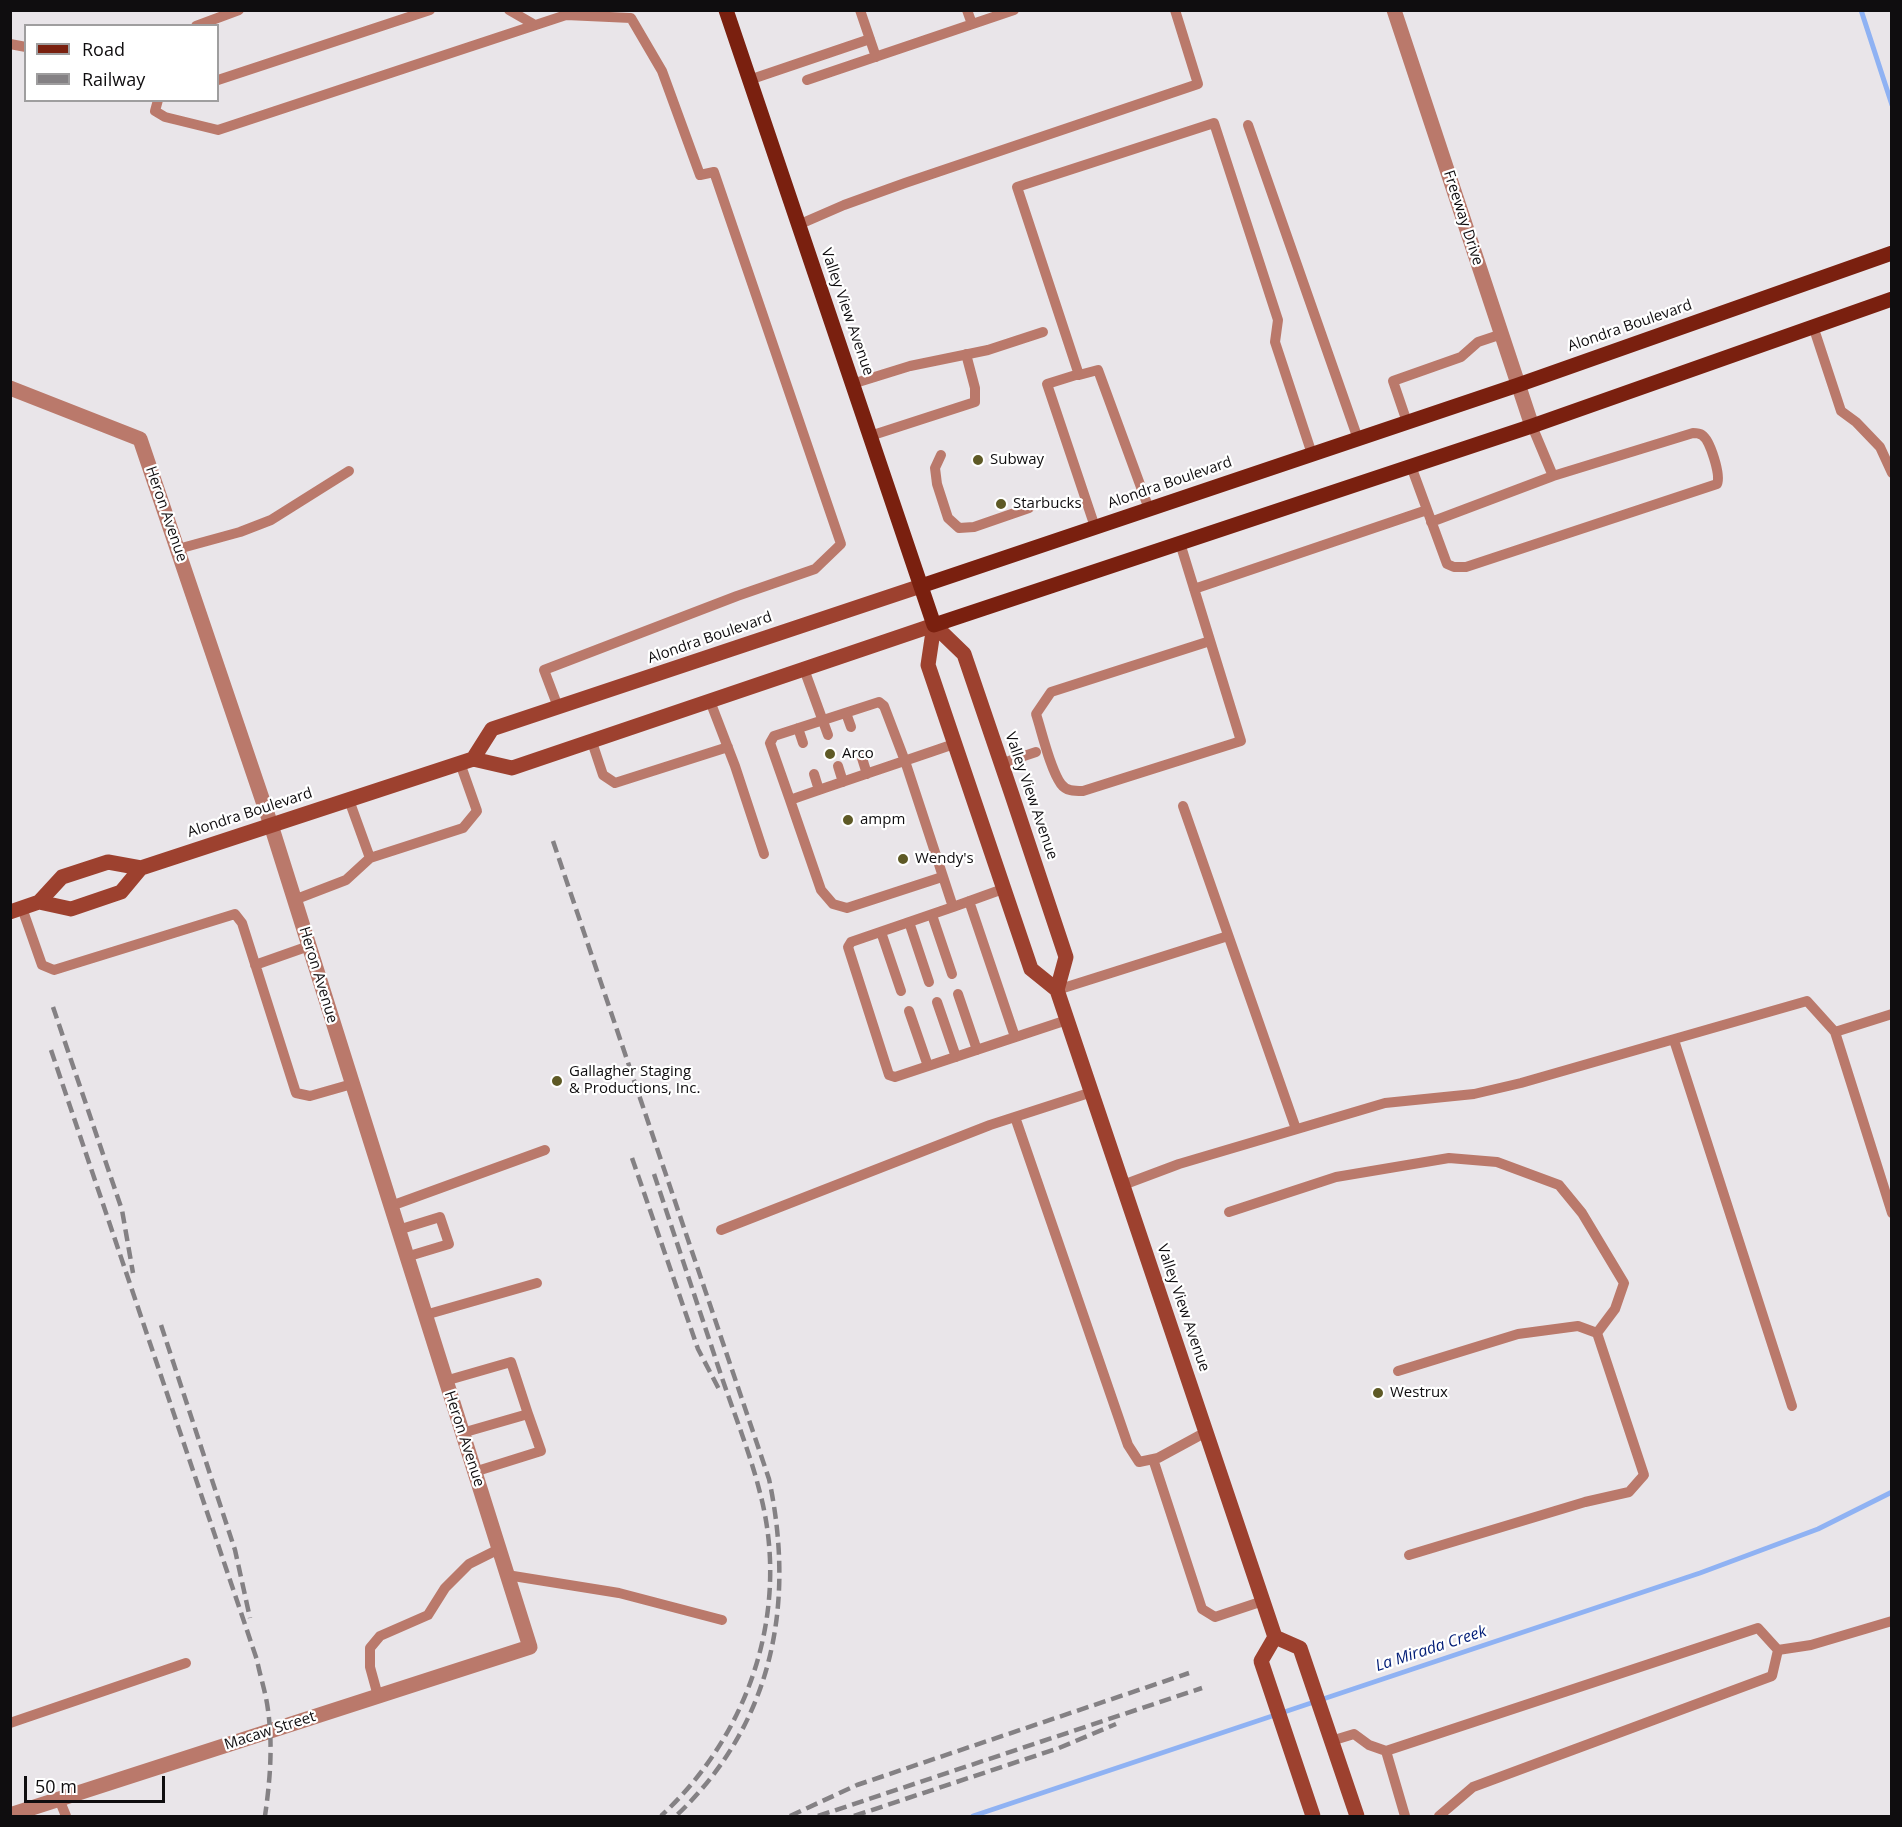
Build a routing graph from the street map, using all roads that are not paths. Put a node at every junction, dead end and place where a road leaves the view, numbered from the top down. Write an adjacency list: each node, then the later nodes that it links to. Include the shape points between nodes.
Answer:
1 (239, 10): 10 (lane)
2 (430, 10): 15 (lane)
3 (509, 10): 12 (lane)
4 (726, 10): 16 (main road, Valley View Avenue)
5 (860, 10): 13 (lane)
6 (967, 10): 11 (lane)
7 (1014, 10): 11 (lane)
8 (1175, 10): 20 (lane, via 1198,84 905,183)
9 (1394, 10): 25 (street, Freeway Drive)
10 (201, 24)
11 (972, 24): 14 (lane)
12 (535, 26): 18 (lane, via 218,130 165,117 155,111); 54 (lane, via 566,15 631,18 662,71 700,175 714,172 841,544 815,569 544,670)
13 (870, 39): 14 (lane); 16 (lane)
14 (876, 57): 17 (lane)
15 (219, 80)
16 (749, 80): 20 (main road, Valley View Avenue)
17 (807, 80)
18 (158, 102)
19 (1248, 125): 34 (lane)
20 (798, 225): 28 (main road, Valley View Avenue)
21 (1892, 253): 29 (main road, Alondra Boulevard)
22 (1888, 300): 23 (main road)
23 (1813, 327): 32 (main road); 39 (lane, via 1841,411 1880,447)
24 (1043, 332): 26 (lane)
25 (1502, 334): 29 (street, Freeway Drive); 31 (lane, via 1478,342 1461,357 1393,381)
26 (966, 354): 28 (lane); 33 (lane, via 975,402)
27 (1079, 374): 35 (lane, via 1017,187 1214,123 1278,320 1275,342); 42 (lane, via 1098,370); 45 (lane, via 1047,384)
28 (852, 384): 33 (main road, Valley View Avenue)
29 (1518, 385): 31 (main road, Alondra Boulevard); 32 (street, Freeway Drive)
30 (10, 388): 47 (street, Heron Avenue, via 140,439)
31 (1407, 422): 34 (main road, Alondra Boulevard)
32 (1532, 426): 37 (main road); 40 (lane)
33 (870, 436): 48 (main road, Valley View Avenue)
34 (1358, 439): 35 (main road, Alondra Boulevard)
35 (1312, 454): 42 (main road, Alondra Boulevard)
36 (941, 455): 41 (lane, via 936,468 937,484 948,518 959,528 974,527)
37 (1411, 466): 43 (lane); 46 (main road)
38 (349, 471): 47 (lane, via 271,520)
39 (1892, 473)
40 (1553, 476): 44 (lane); 44 (lane, via 1693,433 1707,440 1719,479 1717,484 1466,567 1447,564)
41 (1029, 508)
42 (1149, 509): 45 (main road, Alondra Boulevard)
43 (1427, 510): 44 (lane); 49 (lane)
44 (1431, 522)
45 (1095, 527): 48 (main road, Alondra Boulevard)
46 (1180, 543): 49 (lane); 50 (main road)
47 (178, 549): 77 (street, Heron Avenue)
48 (921, 586): 50 (main road, Valley View Avenue); 54 (main road, Alondra Boulevard)
49 (1194, 590): 51 (lane)
50 (934, 625): 52 (main road); 62 (main road, Valley View Avenue, via 928,665); 96 (main road, Valley View Avenue, via 964,654 1008,784 1066,957)
51 (1210, 641): 51 (lane, via 1051,692 1036,714 1061,785 1070,791 1083,791 1241,741)
52 (804, 669): 53 (main road); 56 (lane)
53 (710, 701): 60 (main road); 63 (lane)
54 (558, 707): 66 (main road, Alondra Boulevard, via 492,729)
55 (846, 712): 56 (lane); 57 (lane); 67 (lane, via 879,702 884,706)
56 (822, 720): 58 (lane); 59 (lane)
57 (851, 727)
58 (798, 728): 61 (lane); 75 (lane, via 774,736 770,742)
59 (828, 735)
60 (592, 742): 63 (lane, via 603,775 615,783); 66 (main road, via 512,768)
61 (803, 743)
62 (954, 744): 67 (lane); 82 (main road, Valley View Avenue)
63 (728, 747): 78 (lane)
64 (1036, 752): 68 (lane)
65 (862, 758): 71 (lane)
66 (467, 761): 74 (main road, Alondra Boulevard); 79 (lane, via 477,811 463,828)
67 (905, 761): 71 (lane); 81 (lane)
68 (1009, 761)
69 (838, 766): 72 (lane)
70 (814, 774): 73 (lane)
71 (867, 774): 72 (lane)
72 (843, 782): 73 (lane)
73 (819, 790): 75 (lane)
74 (349, 800): 77 (main road, Alondra Boulevard); 79 (lane)
75 (790, 800): 81 (lane, via 821,890 833,904 847,908)
76 (1183, 806): 91 (lane)
77 (271, 825): 80 (main road, Alondra Boulevard); 83 (street, Heron Avenue)
78 (764, 854)
79 (370, 858): 83 (lane, via 346,880)
80 (141, 868): 85 (main road, Alondra Boulevard, via 108,862 62,877); 85 (main road, via 121,892 81,906 71,909)
81 (942, 877): 86 (lane)
82 (1004, 889): 84 (lane); 96 (main road, Valley View Avenue, via 1030,969)
83 (294, 900): 92 (street, Heron Avenue)
84 (969, 901): 86 (lane); 104 (lane)
85 (39, 902): 87 (main road, Alondra Boulevard)
86 (953, 907): 88 (lane)
87 (16, 910): 93 (lane, via 42,965 54,970 235,914 242,923)
88 (932, 915): 89 (lane); 94 (lane)
89 (909, 922): 90 (lane); 95 (lane)
90 (880, 932): 97 (lane); 108 (lane, via 851,942 848,947 889,1075 895,1077)
91 (1228, 936): 96 (lane); 112 (lane)
92 (309, 946): 93 (lane); 109 (street, Heron Avenue)
93 (255, 964): 109 (lane, via 296,1093 310,1096)
94 (951, 974)
95 (929, 982)
96 (1057, 990): 102 (main road, Valley View Avenue)
97 (901, 991)
98 (958, 994): 106 (lane)
99 (937, 1002): 107 (lane)
100 (909, 1011): 108 (lane)
101 (1892, 1014): 103 (lane)
102 (1067, 1020): 104 (lane); 110 (main road, Valley View Avenue)
103 (1836, 1032): 105 (lane, via 1807,1001); 117 (lane)
104 (1015, 1037): 106 (lane)
105 (1674, 1040): 112 (lane, via 1473,1094 1385,1103); 126 (lane)
106 (977, 1050): 107 (lane)
107 (956, 1057): 108 (lane)
108 (928, 1066)
109 (352, 1084): 115 (street, Heron Avenue)
110 (1092, 1092): 111 (lane); 114 (main road, Valley View Avenue)
111 (1015, 1117): 119 (lane); 130 (lane, via 1128,1445 1139,1462)
112 (1296, 1129): 114 (lane)
113 (545, 1150): 115 (lane)
114 (1123, 1185): 128 (main road, Valley View Avenue)
115 (391, 1206): 118 (street, Heron Avenue)
116 (1229, 1212): 123 (lane, via 1336,1177 1449,1158 1497,1162 1559,1185 1582,1213 1624,1283 1615,1309)
117 (1892, 1213)
118 (398, 1230): 120 (street, Heron Avenue); 120 (lane, via 440,1217 448,1244)
119 (721, 1230)
120 (406, 1257): 122 (street, Heron Avenue)
121 (537, 1283): 122 (lane)
122 (425, 1315): 125 (street, Heron Avenue)
123 (1597, 1333): 124 (lane, via 1578,1326 1518,1334); 133 (lane, via 1644,1475 1629,1492)
124 (1398, 1371)
125 (446, 1381): 127 (lane, via 511,1362); 129 (street, Heron Avenue)
126 (1792, 1406)
127 (528, 1414): 129 (lane); 131 (lane, via 541,1451)
128 (1206, 1432): 130 (lane); 135 (main road, Valley View Avenue)
129 (462, 1433): 131 (street, Heron Avenue)
130 (1153, 1459): 135 (lane, via 1202,1609 1215,1617)
131 (474, 1472): 132 (street, Heron Avenue)
132 (499, 1549): 134 (street, Heron Avenue); 142 (lane, via 469,1564 445,1588 428,1615 380,1636 370,1648 370,1667)
133 (1409, 1555)
134 (507, 1575): 136 (lane, via 618,1593); 139 (street, Heron Avenue)
135 (1263, 1601): 138 (main road, Valley View Avenue)
136 (722, 1620)
137 (1892, 1621): 140 (lane, via 1811,1645)
138 (1275, 1637): 144 (main road, via 1300,1648); 149 (main road, via 1261,1661)
139 (530, 1647): 142 (street, Macaw Street)
140 (1778, 1650): 145 (lane, via 1758,1628); 152 (lane, via 1772,1676 1473,1787)
141 (186, 1663): 143 (lane)
142 (378, 1696): 146 (street, Macaw Street)
143 (10, 1723)
144 (1329, 1735): 145 (lane, via 1354,1734); 150 (main road)
145 (1386, 1751): 151 (lane)
146 (59, 1799): 147 (street, Macaw Street); 148 (lane)
147 (10, 1815)
148 (66, 1816)
149 (1313, 1816)
150 (1357, 1816)
151 (1405, 1816)
152 (1439, 1816)

